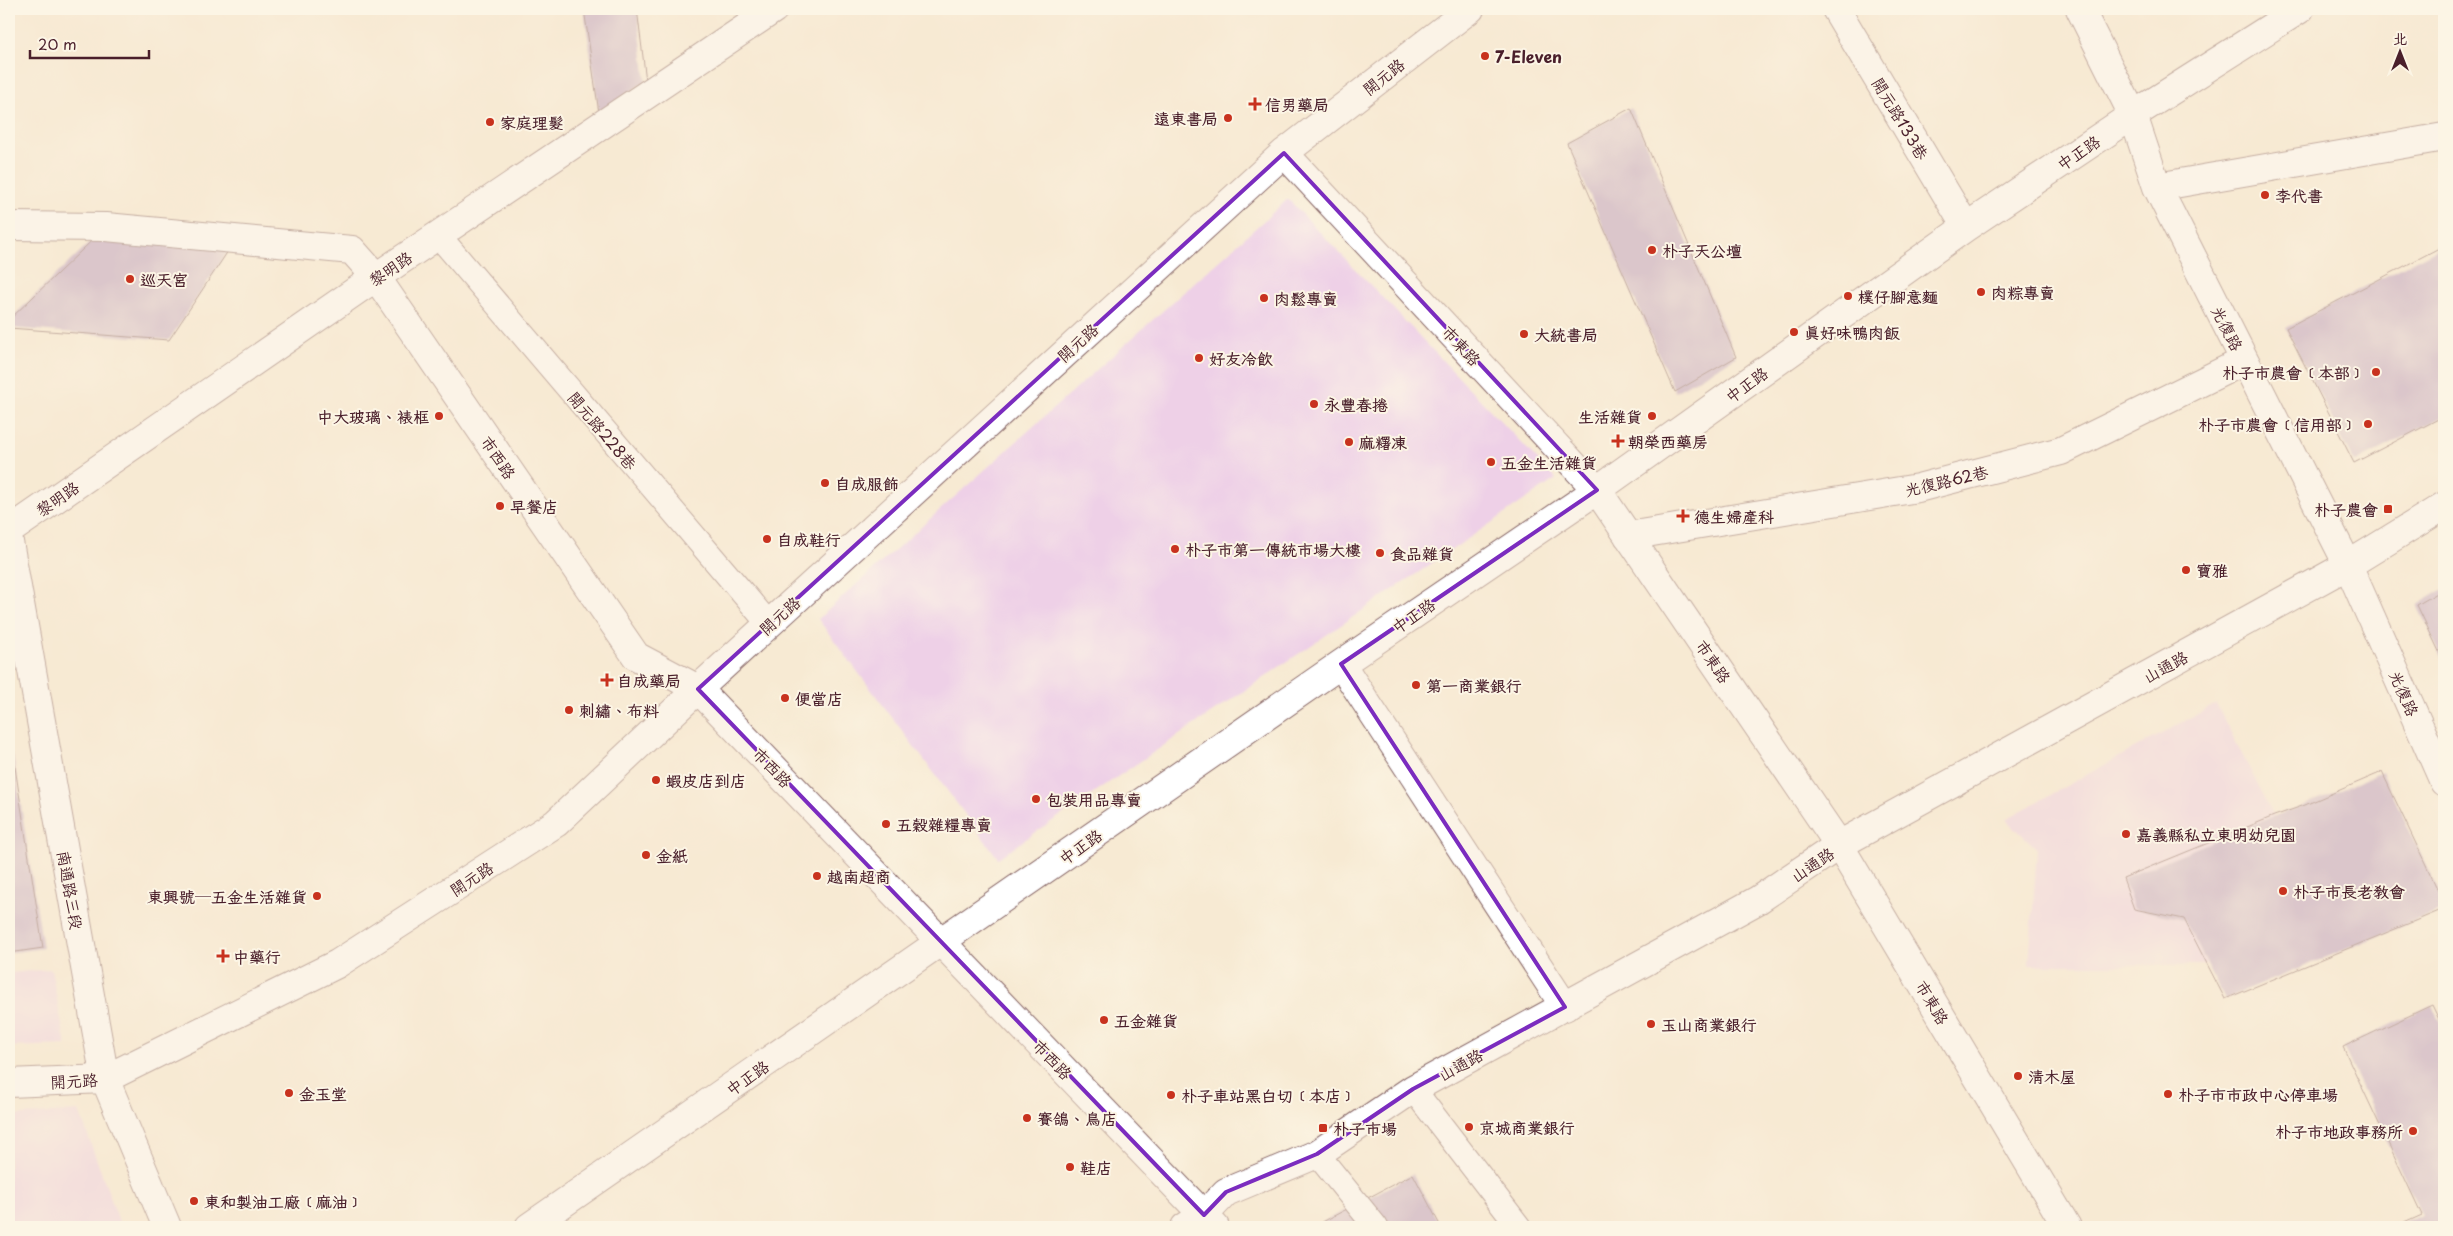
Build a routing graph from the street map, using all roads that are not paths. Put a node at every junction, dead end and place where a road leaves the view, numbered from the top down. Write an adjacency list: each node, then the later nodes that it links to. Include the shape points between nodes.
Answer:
1 (774, 9): 12 (street, 黎明路)
2 (1470, 9): 8 (street, 開元路)
3 (1836, 9): 11 (street, 開元路133巷)
4 (2080, 9): 6 (street, 光復路)
5 (2300, 9): 6 (street, 中正路)
6 (2133, 115): 9 (street, 光復路); 11 (street, 中正路)
7 (2444, 137): 9 (street)
8 (1284, 153): 15 (street, 市東路); 21 (street, 開元路)
9 (2156, 187): 14 (street, 光復路)
10 (9, 226): 13 (street, 市西路, via 106,227 352,250)
11 (1966, 227): 15 (street, 中正路)
12 (438, 235): 13 (street, 黎明路); 21 (lane, 開元路228巷)
13 (376, 277): 17 (street, 黎明路); 23 (street, 市西路, via 636,656)
14 (2244, 360): 18 (street, 光復路62巷, via 2061,451 1918,488); 20 (street, 光復路)
15 (1597, 490): 18 (street, 市東路); 22 (street, 中正路)
16 (2444, 506): 20 (street, 山通路)
17 (9, 531)
18 (1628, 536): 25 (street, 市東路)
19 (9, 542): 28 (street, 南通路三段)
20 (2348, 565): 24 (street, 光復路); 25 (street, 山通路)
21 (769, 624): 23 (street, 開元路)
22 (1341, 664): 26 (street, 中正路); 27 (street)
23 (698, 689): 26 (street, 市西路); 28 (street, 開元路, via 556,823 337,964)
24 (2444, 782)
25 (1839, 845): 27 (street, 山通路, via 1758,900); 37 (street, 市東路)
26 (941, 944): 32 (street, 市西路); 34 (street, 中正路)
27 (1565, 1007): 30 (street, 山通路)
28 (105, 1079): 29 (street, 開元路); 33 (street, 南通路三段)
29 (9, 1083)
30 (1413, 1089): 31 (street, 山通路); 36 (lane)
31 (1317, 1154): 32 (street, 山通路, via 1226,1192); 35 (lane)
32 (1201, 1223)
33 (167, 1227)
34 (529, 1227)
35 (1376, 1227)
36 (1519, 1227)
37 (2067, 1227)

